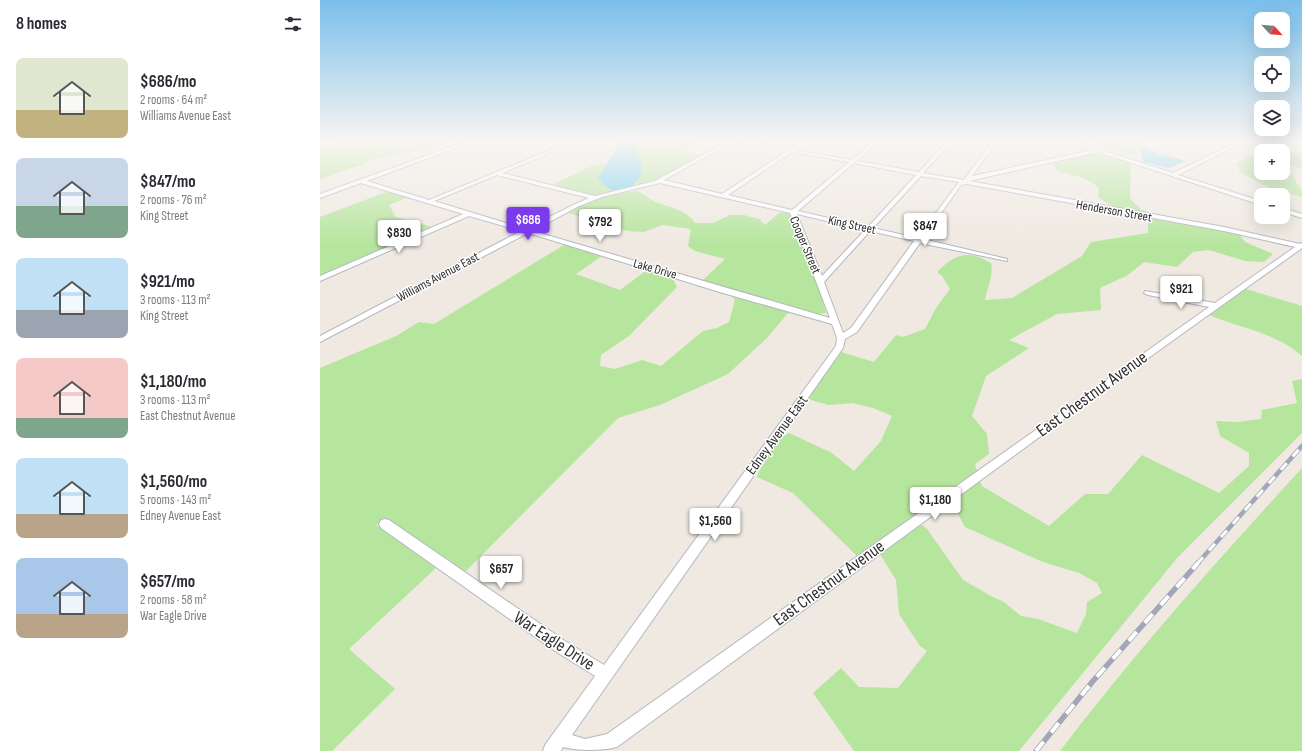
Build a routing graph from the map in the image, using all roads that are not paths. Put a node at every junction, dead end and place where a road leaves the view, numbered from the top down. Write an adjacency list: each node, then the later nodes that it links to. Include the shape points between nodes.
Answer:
1 (375, 176): 12 (street)
2 (493, 176): 18 (street)
3 (506, 176): 17 (street)
4 (668, 176): 13 (street, Williams Avenue East)
5 (753, 176): 16 (street)
6 (835, 176): 20 (street)
7 (917, 176): 24 (street)
8 (933, 176): 14 (street, Henderson Street)
9 (969, 176): 14 (street)
10 (988, 176): 14 (street)
11 (1176, 176): 19 (street)
12 (361, 181): 15 (street); 18 (street, Lake Drive)
13 (659, 181): 16 (street, Cooper Street); 17 (street, Williams Avenue East)
14 (966, 181): 26 (street, via 959,184); 27 (street, Henderson Street)
15 (320, 196)
16 (723, 196): 20 (street, Cooper Street)
17 (595, 198): 25 (street, Williams Avenue East)
18 (430, 201): 22 (street, Lake Drive)
19 (1254, 201)
20 (793, 212): 24 (street, King Street); 30 (street, Cooper Street)
21 (1290, 212): 23 (street)
22 (470, 213): 25 (street, Lake Drive); 29 (street)
23 (1302, 216)
24 (869, 229): 26 (street, King Street); 30 (street)
25 (528, 230): 33 (street, Lake Drive); 35 (street, Williams Avenue East)
26 (919, 240): 28 (street, King Street); 34 (street, via 854,330)
27 (1302, 246): 32 (street, East Chestnut Avenue)
28 (1005, 260)
29 (320, 279)
30 (820, 282): 33 (street, Cooper Street)
31 (1148, 293): 32 (street)
32 (1216, 306): 38 (street, East Chestnut Avenue, via 611,741 588,748 573,745)
33 (835, 322): 34 (street, Cooper Street)
34 (841, 338): 37 (street, Edney Avenue East, via 839,349)
35 (320, 339)
36 (384, 524): 37 (street, War Eagle Drive, via 560,646)
37 (605, 674): 38 (street, Edney Avenue East)
38 (561, 737): 39 (street)
39 (551, 751)

